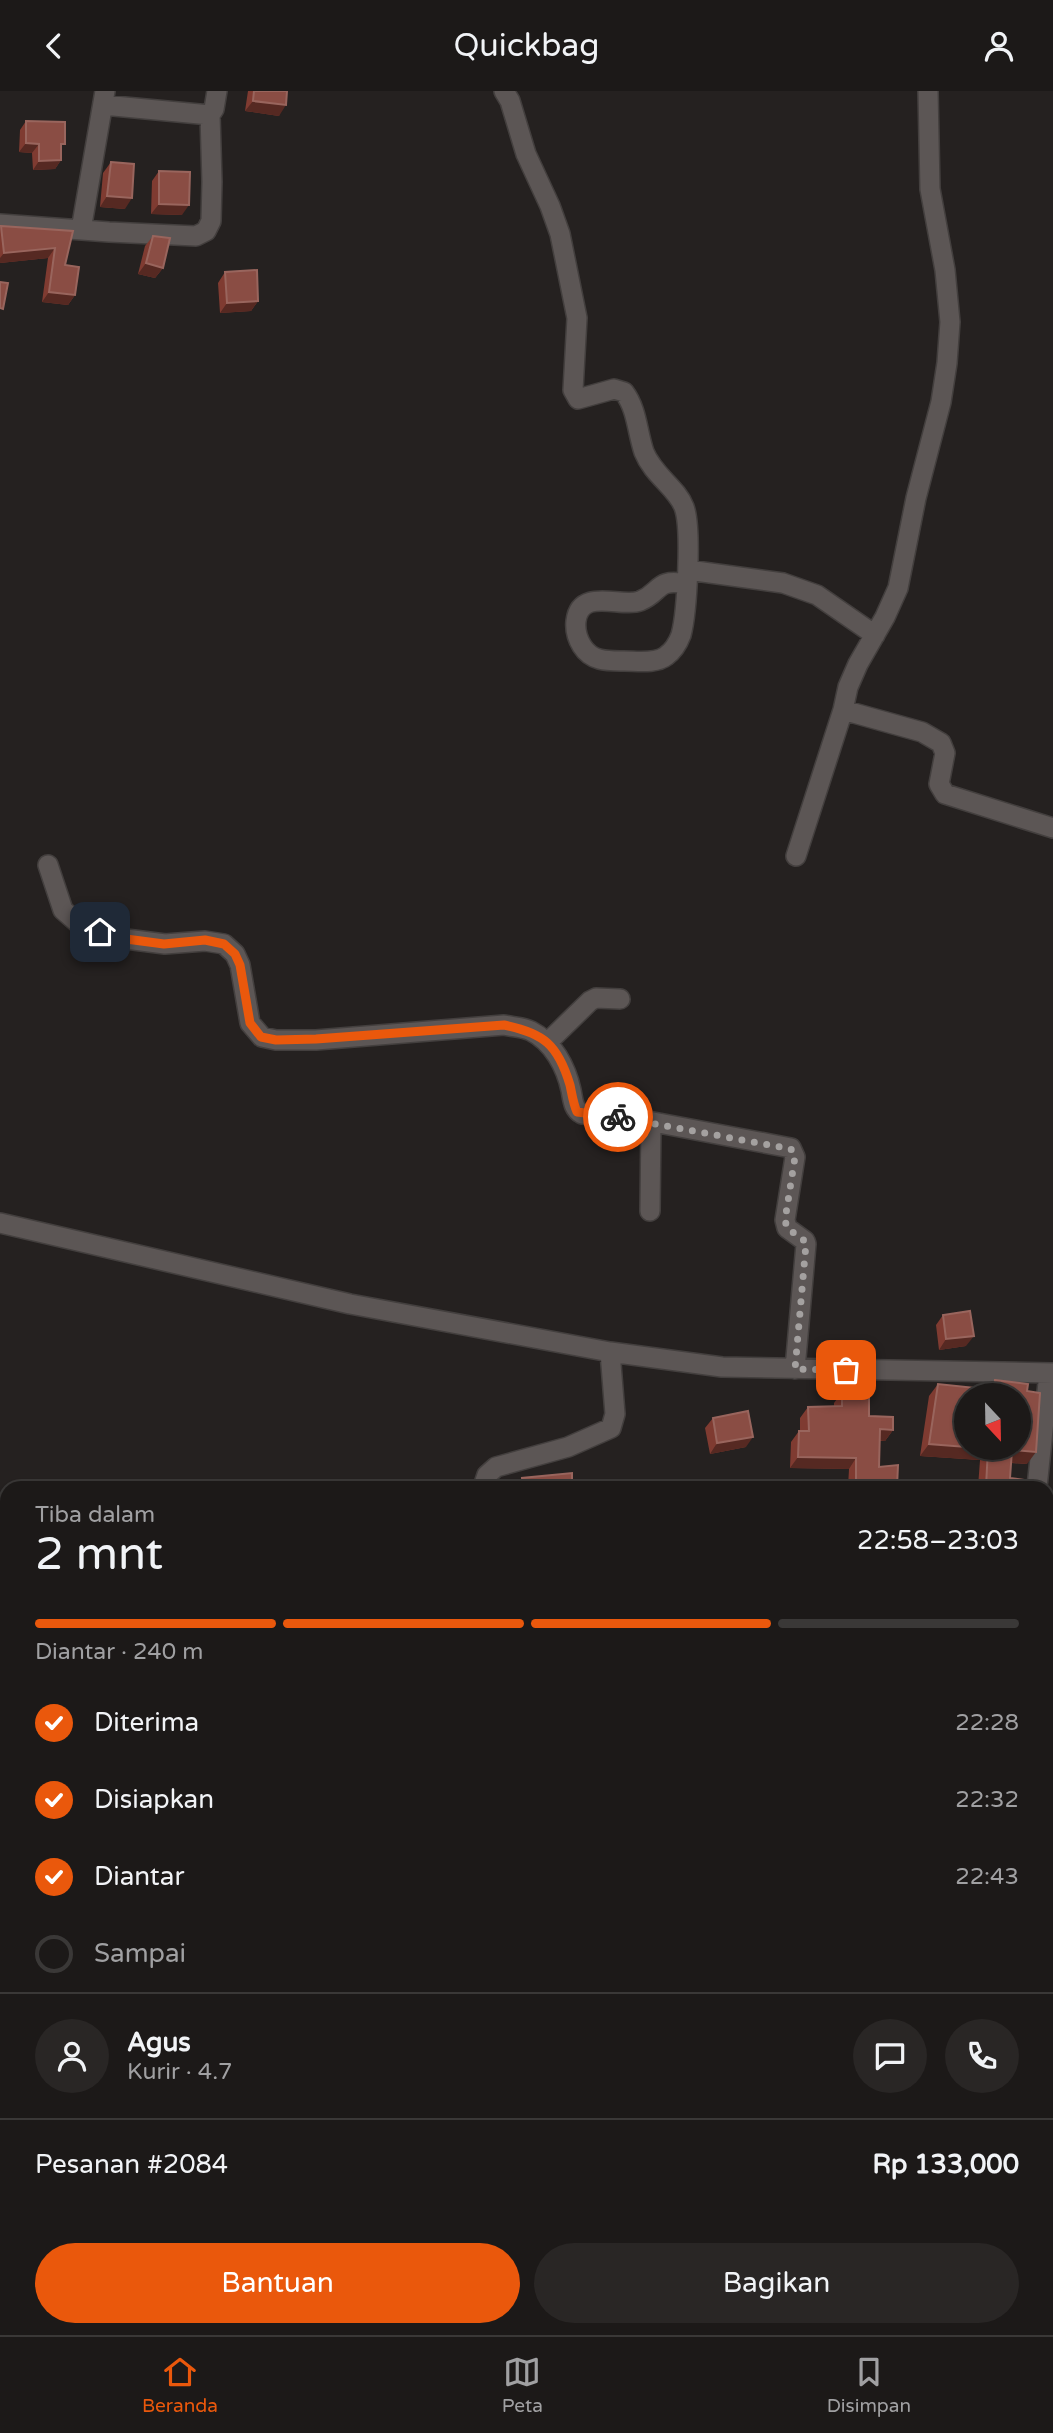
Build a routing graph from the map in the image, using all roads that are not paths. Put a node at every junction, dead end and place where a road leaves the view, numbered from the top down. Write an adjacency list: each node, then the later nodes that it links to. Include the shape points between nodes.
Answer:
1 (217, 91): 5 (street)
2 (504, 91): 8 (street, via 560,235 577,318 573,390 578,399 614,389 624,392 631,402 652,468 683,503 687,515)
3 (928, 91): 9 (street, via 930,189 950,321 947,363 898,588)
4 (104, 98): 5 (street); 7 (street)
5 (210, 115): 7 (street, via 211,221 206,230 195,236)
6 (0, 224): 7 (street)
7 (80, 230)
8 (687, 577): 8 (street, via 681,634 663,659 600,660 584,650 577,637 581,609 605,599 636,602 667,582); 9 (street, via 783,583 817,595)
9 (875, 635): 10 (street, via 848,687)
10 (843, 710): 11 (street, via 922,732 942,743 946,753 939,784 945,795); 12 (street)
11 (1053, 828)
12 (796, 856)
13 (48, 865): 15 (street, via 64,910 86,930 164,944 205,940 224,944 240,965 250,1023 261,1037 316,1039 504,1025 530,1030)
14 (620, 999): 15 (street, via 590,1001)
15 (548, 1042): 16 (street, via 563,1067 577,1112)
16 (651, 1122): 17 (street); 20 (street, via 794,1152 785,1220 787,1228 806,1244)
17 (650, 1211)
18 (0, 1223): 19 (street, via 351,1304)
19 (610, 1352): 20 (street, via 722,1367); 22 (street, via 615,1414 611,1428 568,1447 496,1467)
20 (795, 1369): 21 (street)
21 (1051, 1373): 23 (street)
22 (485, 1481)
23 (1038, 1481)

